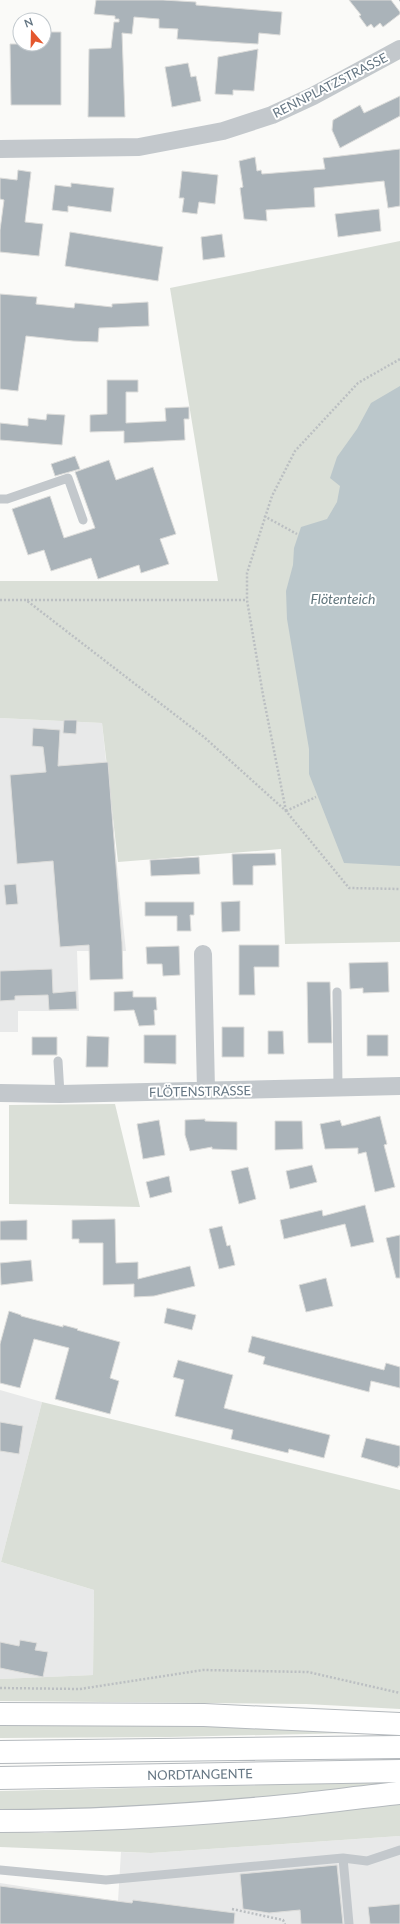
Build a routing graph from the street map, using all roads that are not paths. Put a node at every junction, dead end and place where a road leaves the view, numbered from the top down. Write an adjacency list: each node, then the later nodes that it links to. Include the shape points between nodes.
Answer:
1 (400, 49): 2 (street, RENNPLATZSTRASSE, via 272,115 222,131 139,147)
2 (0, 149)
3 (0, 499): 4 (lane, via 7,499 68,478)
4 (83, 520)
5 (203, 954): 10 (street)
6 (337, 992): 9 (lane)
7 (58, 1061): 12 (lane)
8 (400, 1086): 9 (street, FLÖTENSTRASSE)
9 (338, 1088): 10 (street, FLÖTENSTRASSE)
10 (206, 1090): 12 (street, FLÖTENSTRASSE)
11 (0, 1093): 12 (street, FLÖTENSTRASSE)
12 (60, 1094)
13 (0, 1714): 14 (highway, via 204,1715)
14 (400, 1724)
15 (400, 1747): 16 (highway, NORDTANGENTE)
16 (0, 1752)
17 (400, 1771): 18 (highway, NORDTANGENTE)
18 (0, 1778)
19 (400, 1793): 20 (highway, via 194,1813)
20 (0, 1821)
21 (400, 1850): 22 (lane, via 367,1861)
22 (343, 1858): 23 (lane, via 106,1880); 24 (lane)
23 (0, 1870)
24 (350, 1924)

